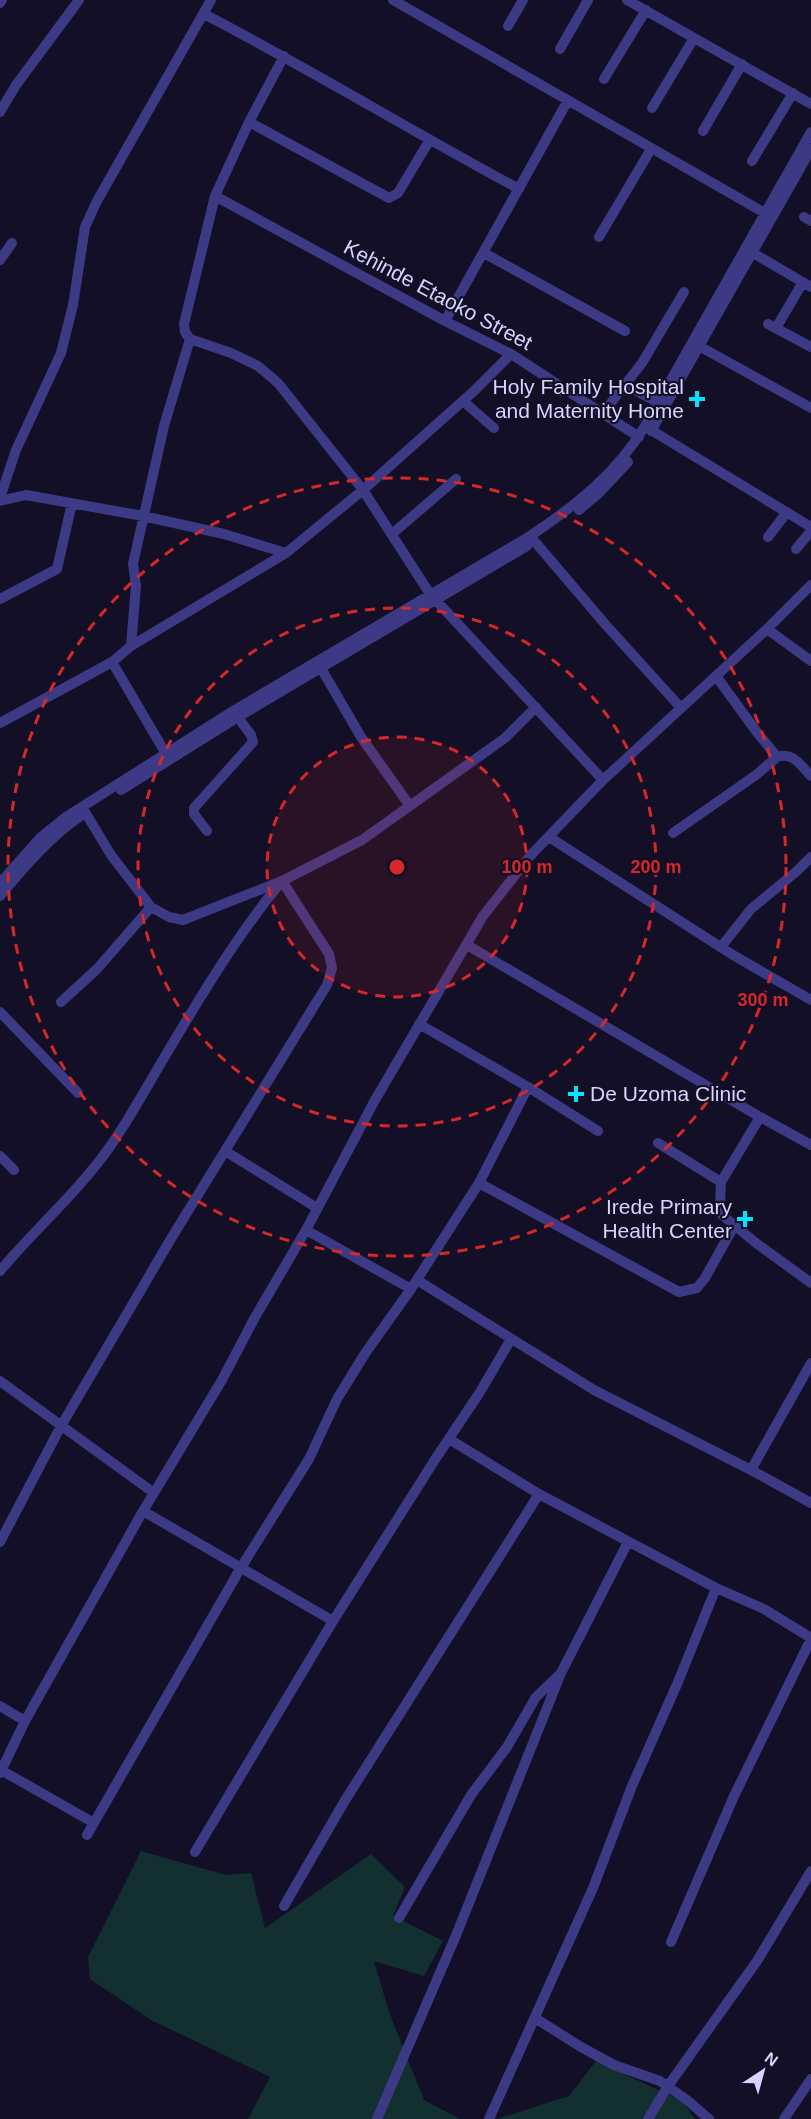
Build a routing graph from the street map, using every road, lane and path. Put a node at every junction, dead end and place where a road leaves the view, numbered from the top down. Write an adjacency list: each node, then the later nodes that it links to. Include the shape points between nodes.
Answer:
1 (79, 0): 19 (street)
2 (212, 0): 8 (street)
3 (393, 0): 16 (street)
4 (523, 0): 9 (street)
5 (588, 0): 11 (street)
6 (627, 0): 7 (street)
7 (646, 10): 10 (street); 14 (street)
8 (204, 14): 12 (street); 55 (street, via 86,227 74,305 61,353 16,450)
9 (508, 27)
10 (694, 38): 13 (street); 18 (street)
11 (560, 49)
12 (284, 56): 20 (street); 23 (street)
13 (742, 64): 15 (street); 21 (street)
14 (604, 79)
15 (793, 93): 17 (street); 26 (street)
16 (567, 102): 24 (street); 28 (street)
17 (811, 104)
18 (652, 108)
19 (0, 112)
20 (249, 122): 23 (street, via 389,198 398,193); 29 (street)
21 (704, 131)
22 (811, 132): 27 (street)
23 (429, 141): 28 (street)
24 (651, 149): 30 (street); 31 (street)
25 (811, 149): 27 (street)
26 (752, 161)
27 (796, 167): 30 (street)
28 (519, 189): 33 (street)
29 (214, 196): 38 (street, Kehinde Etaoko Street); 40 (street, via 184,324)
30 (768, 215): 34 (street); 44 (street)
31 (599, 237)
32 (12, 243): 35 (street)
33 (484, 253): 38 (street); 39 (street)
34 (753, 253): 36 (street); 41 (street)
35 (0, 260)
36 (807, 284): 42 (street, via 772,326)
37 (684, 292): 45 (street)
38 (445, 321): 43 (street, Kehinde Etaoko Street)
39 (625, 331)
40 (190, 339): 54 (street, via 258,366 272,378); 58 (street)
41 (699, 346): 44 (street); 48 (street)
42 (811, 347)
43 (511, 354): 46 (street); 49 (street, Kehinde Etaoko Street)
44 (687, 359): 47 (street)
45 (625, 385): 47 (street); 49 (street)
46 (463, 401): 50 (street); 54 (street)
47 (662, 404): 51 (street); 52 (street)
48 (811, 408)
49 (603, 413): 52 (street, Kehinde Etaoko Street)
50 (494, 428)
51 (651, 430): 57 (street); 62 (street, via 599,494)
52 (639, 437): 62 (street, via 595,487)
53 (456, 479): 60 (street)
54 (363, 490): 60 (street); 64 (street)
55 (0, 499): 56 (street, via 26,495)
56 (72, 503): 58 (street); 67 (street, via 57,569)
57 (787, 512): 59 (street); 61 (street)
58 (143, 516): 64 (street); 69 (street, via 133,564 136,586)
59 (811, 529): 63 (street)
60 (392, 534): 66 (street)
61 (768, 537)
62 (532, 539): 66 (street); 75 (street)
63 (796, 549)
64 (286, 553): 69 (street)
65 (811, 585): 68 (street)
66 (433, 598): 72 (street); 74 (street)
67 (0, 599)
68 (767, 629): 70 (street); 73 (street)
69 (131, 646): 71 (street)
70 (811, 661)
71 (112, 662): 77 (street); 78 (street)
72 (319, 665): 76 (street); 82 (street, via 361,737)
73 (716, 676): 75 (street); 79 (street)
74 (536, 706): 81 (street); 82 (street, via 505,738)
75 (681, 708): 81 (street)
76 (236, 714): 78 (street); 84 (street, via 254,742 194,808)
77 (0, 723)
78 (167, 756): 83 (street)
79 (777, 757): 80 (street, via 786,754 794,758); 85 (street)
80 (811, 776)
81 (603, 780): 86 (street)
82 (410, 806): 88 (street, via 362,840)
83 (84, 810): 89 (street, via 53,826); 90 (street, via 58,832); 91 (street, via 111,855)
84 (207, 831)
85 (673, 833)
86 (549, 837): 92 (street, via 489,909); 93 (street)
87 (811, 857): 93 (street, via 751,909)
88 (282, 881): 91 (street, via 183,920); 104 (street, via 319,936 332,968 327,985); 112 (street, via 250,922 108,1148)
89 (0, 883)
90 (0, 896)
91 (151, 907): 95 (street, via 97,969)
92 (467, 945): 97 (street); 100 (street)
93 (721, 947): 94 (street)
94 (811, 1000)
95 (61, 1002)
96 (0, 1012): 99 (street)
97 (419, 1024): 98 (street); 109 (street)
98 (528, 1087): 101 (street); 108 (street)
99 (78, 1093)
100 (760, 1117): 103 (street); 107 (street)
101 (598, 1131)
102 (658, 1143): 107 (street)
103 (811, 1145)
104 (225, 1151): 109 (street); 118 (street)
105 (0, 1156): 106 (street)
106 (14, 1170)
107 (721, 1182): 110 (street, via 722,1215)
108 (479, 1183): 110 (street, via 679,1292 697,1287 705,1278); 114 (street)
109 (317, 1208): 111 (street)
110 (734, 1226): 113 (street)
111 (306, 1230): 114 (street); 121 (street)
112 (0, 1271)
113 (811, 1283)
114 (414, 1285): 115 (street); 127 (street, via 337,1399 309,1459)
115 (511, 1339): 119 (street); 120 (street, via 594,1390)
116 (811, 1363): 120 (street)
117 (0, 1381): 118 (street)
118 (61, 1426): 121 (street); 125 (street)
119 (449, 1439): 122 (street); 129 (street)
120 (751, 1470): 123 (street)
121 (154, 1493): 124 (street)
122 (539, 1494): 126 (street); 139 (street, via 344,1802)
123 (811, 1503)
124 (143, 1511): 127 (street); 133 (street)
125 (0, 1542)
126 (628, 1542): 128 (street); 131 (street)
127 (240, 1569): 129 (street); 135 (street)
128 (716, 1588): 130 (street, via 764,1609); 142 (street, via 593,1888)
129 (333, 1621): 137 (street)
130 (811, 1639): 141 (street, via 734,1796)
131 (561, 1673): 140 (street, via 536,1697 507,1747 471,1795); 145 (street, via 457,1933)
132 (0, 1706): 133 (street)
133 (25, 1721): 134 (street)
134 (1, 1772): 135 (street)
135 (94, 1823): 136 (street)
136 (87, 1835)
137 (195, 1852)
138 (811, 1871): 144 (street, via 757,1961)
139 (284, 1906)
140 (399, 1918)
141 (671, 1942)
142 (535, 2018): 144 (street, via 614,2064); 146 (street)
143 (811, 2079): 149 (street)
144 (668, 2086): 147 (street); 148 (street)
145 (377, 2119)
146 (489, 2119)
147 (648, 2119)
148 (709, 2119)
149 (784, 2119)

